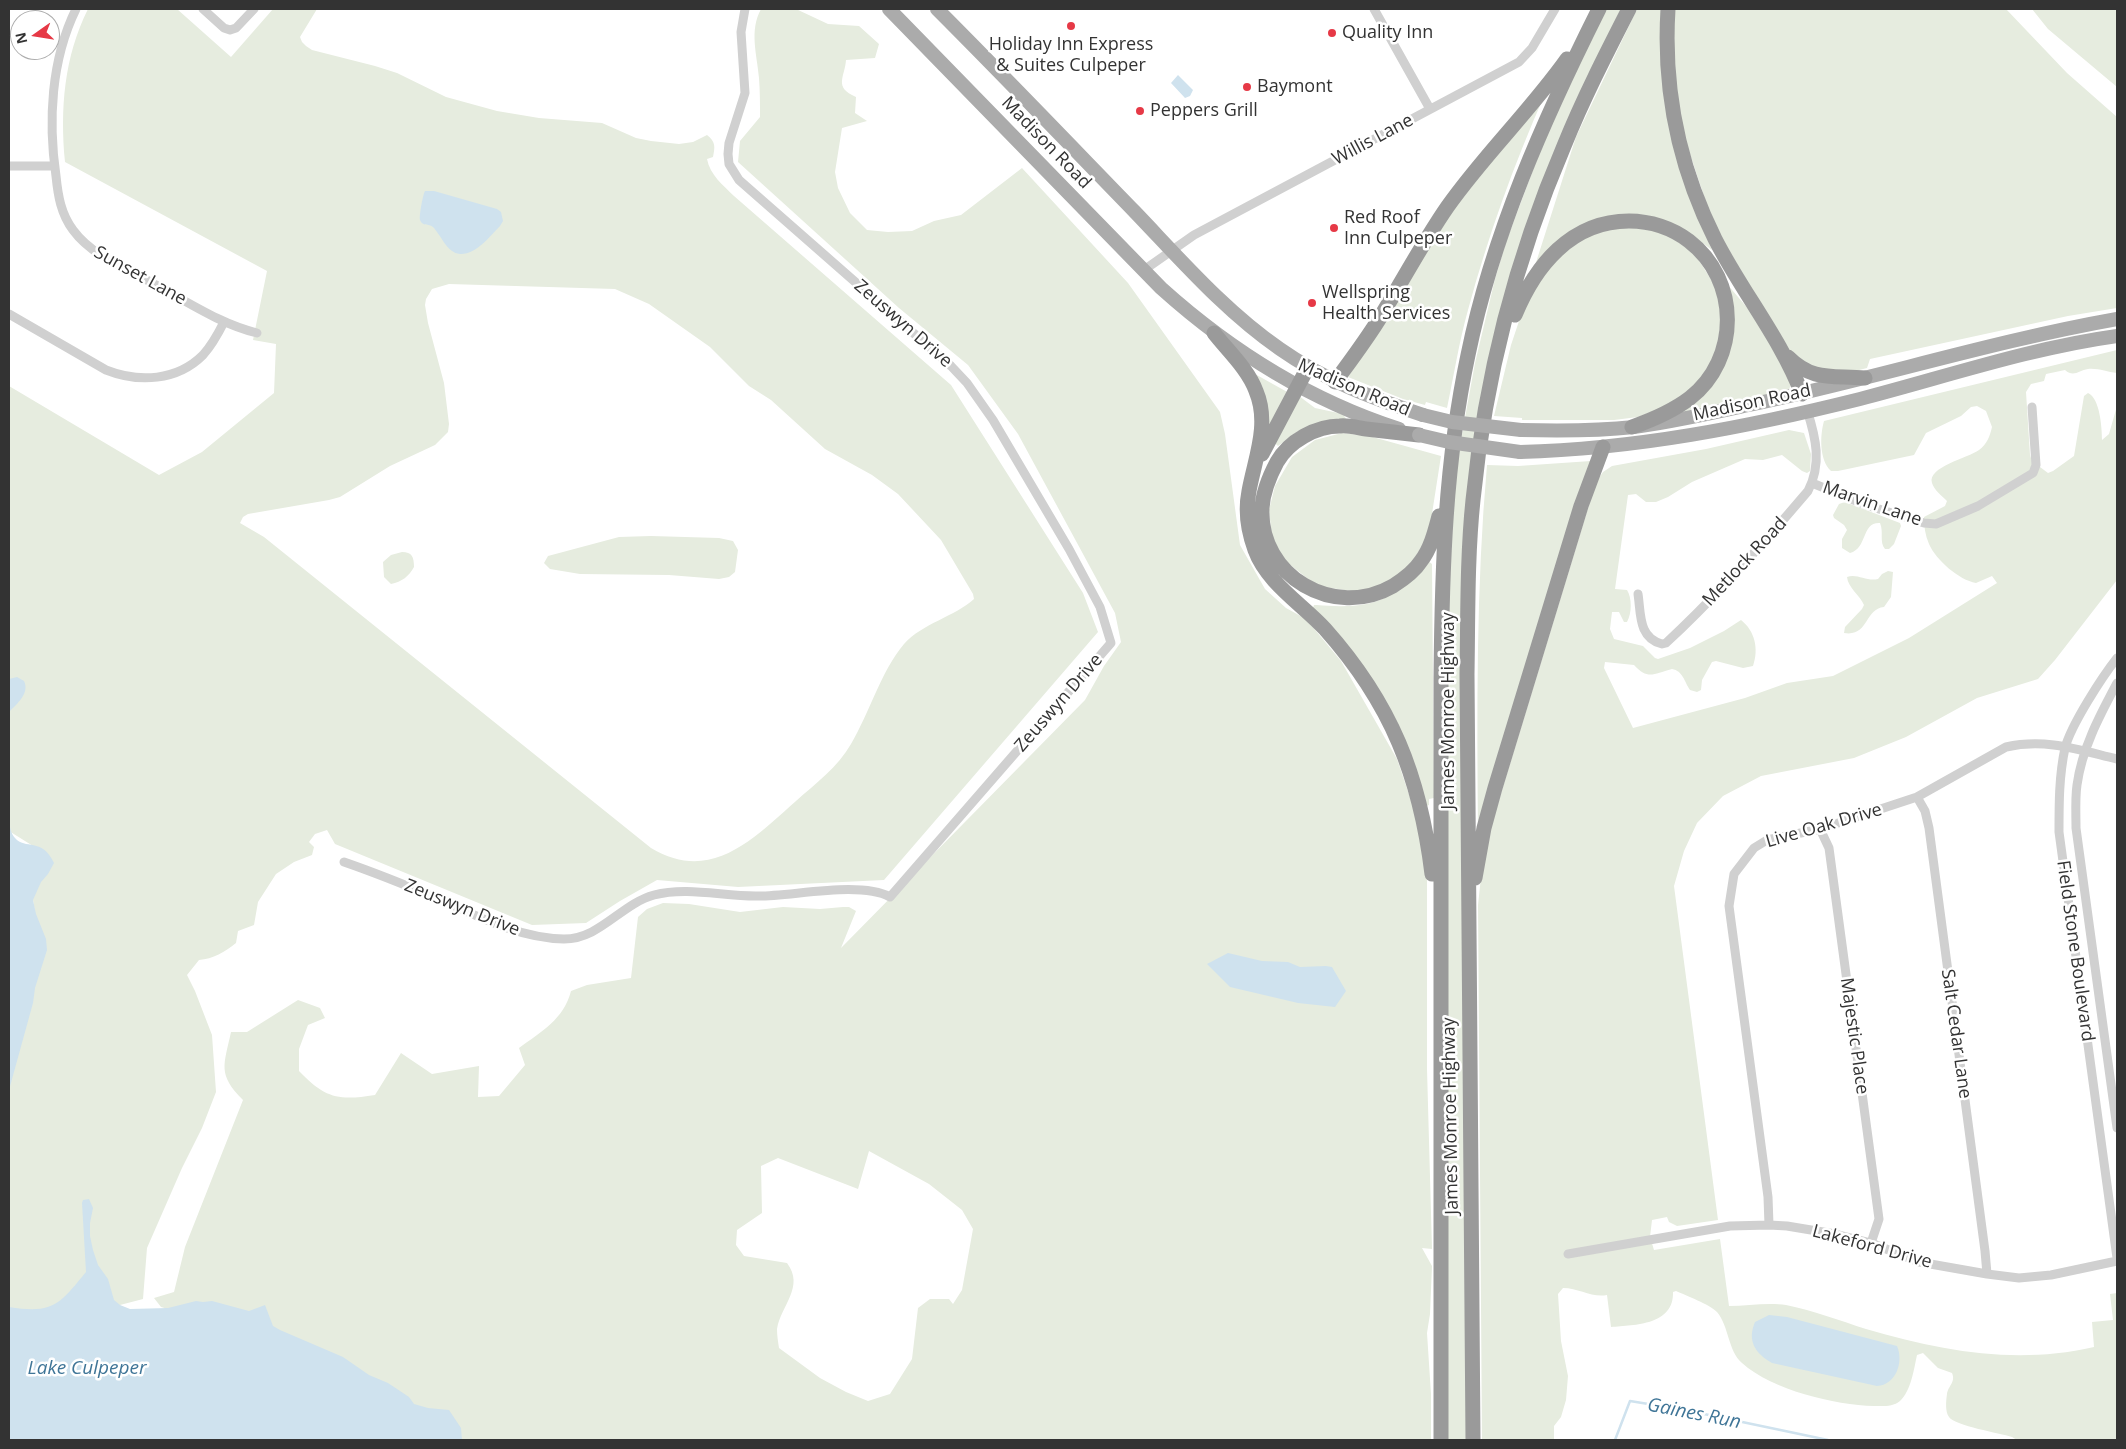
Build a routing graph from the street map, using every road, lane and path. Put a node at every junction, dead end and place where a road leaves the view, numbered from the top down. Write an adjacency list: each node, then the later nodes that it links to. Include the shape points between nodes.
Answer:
1 (76, 9): 14 (street, Sunset Lane, via 60,54 52,98)
2 (203, 9): 3 (street, via 230,30)
3 (254, 9)
4 (745, 9): 46 (street, Zeuswyn Drive, via 741,32 745,93 728,154 733,173 951,366 966,383 993,420 1086,578 1112,643 890,897 882,892 864,890 762,896 671,892 635,903 587,934 563,939 533,936 504,928 394,879)
5 (889, 9): 16 (main road, Madison Road)
6 (938, 9): 15 (main road, Madison Road)
7 (1374, 9): 12 (street)
8 (1555, 9): 12 (street, Willis Lane, via 1520,62)
9 (1629, 9): 27 (highway, James Monroe Highway, via 1584,99 1539,210 1515,282)
10 (1668, 9): 23 (highway, via 1670,98 1686,167 1715,240)
11 (1596, 15): 26 (highway, via 1558,71 1447,207 1381,316); 37 (highway, James Monroe Highway, via 1538,137 1488,278 1468,355)
12 (1430, 109): 15 (street, Willis Lane, via 1202,230)
13 (9, 166): 14 (street)
14 (54, 166): 19 (street, Sunset Lane, via 64,216 83,242)
15 (1171, 250): 16 (street, Willis Lane); 24 (main road, Madison Road, via 1240,319)
16 (1144, 270): 21 (main road, Madison Road)
17 (9, 314): 19 (street, via 106,370 136,378 168,375 190,365 207,350)
18 (2117, 319): 25 (main road, Madison Road, via 2035,334)
19 (224, 322): 20 (street, Sunset Lane)
20 (257, 333)
21 (1214, 333): 28 (main road, Madison Road); 35 (highway, via 1249,377 1260,403 1261,433)
22 (2113, 338): 31 (main road, Madison Road, via 2035,352)
23 (1785, 354): 25 (highway, via 1798,367 1813,375); 29 (highway)
24 (1308, 367): 26 (main road, Madison Road); 28 (highway)
25 (1865, 378): 29 (main road, Madison Road)
26 (1335, 382): 32 (main road, Madison Road, bridge, via 1370,397 1452,422 1521,430)
27 (1490, 385): 32 (highway, via 1529,284 1560,246 1586,229 1611,222 1636,221 1660,226 1690,241 1712,268 1728,310 1727,335 1721,358 1701,388 1678,406); 48 (highway, James Monroe Highway, via 1473,500 1468,591)
28 (1298, 386): 33 (main road, Madison Road, via 1370,419); 35 (highway)
29 (1802, 394): 31 (main road); 32 (main road, Madison Road)
30 (2032, 408): 36 (street, Marvin Lane, via 2036,465 2033,473 1978,506 1936,524 1866,505)
31 (1807, 410): 34 (main road, Madison Road, via 1656,442); 36 (street, Metlock Road, via 1816,450)
32 (1632, 427)
33 (1419, 435): 34 (main road, Madison Road, bridge, via 1520,452); 37 (highway, via 1340,426 1314,432 1291,446 1268,478 1264,492 1263,522 1274,553 1301,583 1324,596 1349,598 1374,594 1399,582 1421,562)
34 (1603, 447): 48 (highway, via 1581,506 1495,788 1477,864)
35 (1253, 475): 47 (highway, via 1247,513 1256,554 1274,579 1324,628 1362,675 1382,707 1409,765 1428,839)
36 (1812, 483): 38 (street, Metlock Road, via 1771,535 1666,643 1657,643 1643,630)
37 (1447, 490): 47 (highway, James Monroe Highway, via 1442,569)
38 (1638, 594)
39 (2117, 658): 41 (street, Field Stone Boulevard, via 2083,711)
40 (2117, 683): 42 (street, Field Stone Boulevard)
41 (2066, 745): 42 (street, Live Oak Drive); 44 (street, Live Oak Drive, via 2023,743 2006,747); 53 (street, Field Stone Boulevard, via 2059,786 2059,832)
42 (2085, 752): 43 (street, Live Oak Drive); 49 (street, Field Stone Boulevard, via 2076,786 2076,828)
43 (2117, 759)
44 (1917, 797): 45 (street, Live Oak Drive); 54 (street, Salt Cedar Lane, via 1929,828)
45 (1820, 829): 50 (street, Live Oak Drive, via 1767,840 1754,848 1734,874 1730,890 1728,906 1768,1197); 51 (street, Majestic Place, via 1828,848 1879,1218)
46 (344, 862)
47 (1441, 942): 55 (highway, James Monroe Highway)
48 (1468, 942): 56 (highway, James Monroe Highway)
49 (2117, 1128)
50 (1769, 1225): 51 (street, Lakeford Drive); 52 (street, Lakeford Drive, via 1730,1226)
51 (1871, 1243): 54 (street, Lakeford Drive, via 1919,1262)
52 (1568, 1254)
53 (2117, 1259): 54 (street, Lakeford Drive, via 2051,1275 2020,1278)
54 (1987, 1274)
55 (1441, 1440)
56 (1473, 1440)

